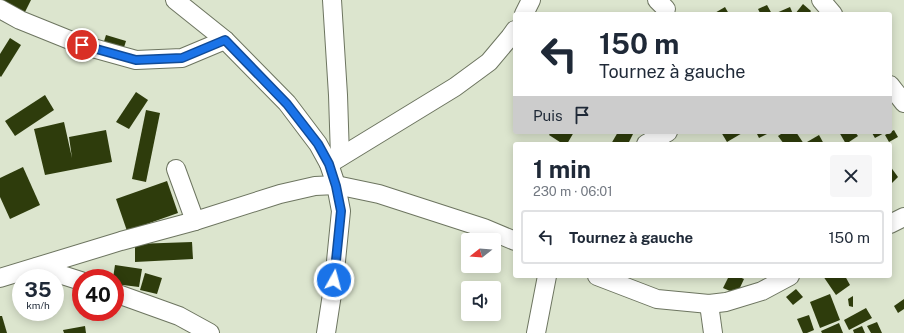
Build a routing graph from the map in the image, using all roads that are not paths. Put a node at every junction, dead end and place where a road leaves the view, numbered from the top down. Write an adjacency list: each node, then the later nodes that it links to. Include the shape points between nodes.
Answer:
1 (175, 0): 9 (street)
2 (332, 0): 14 (street, via 338,95)
3 (531, 0): 6 (street)
4 (821, 0): 7 (street)
5 (0, 9): 9 (street, via 20,20 82,45 136,60 182,58)
6 (525, 12)
7 (831, 12)
8 (513, 33): 14 (street, via 489,62 455,87)
9 (225, 40): 14 (street, via 287,104)
10 (892, 88): 11 (street)
11 (904, 103)
12 (664, 134): 13 (street)
13 (650, 142)
14 (334, 160): 16 (street)
15 (176, 169): 18 (street)
16 (336, 186): 18 (street, via 315,186 287,192); 20 (street, via 378,194 484,228); 30 (street, via 341,211)
17 (904, 217): 19 (street)
18 (195, 221): 21 (street)
19 (892, 223)
20 (513, 240)
21 (37, 267): 22 (street); 23 (street)
22 (0, 278)
23 (72, 278)
24 (547, 278): 31 (street)
25 (602, 278): 28 (street, via 657,299)
26 (786, 278): 28 (street, via 762,291 726,302)
27 (124, 296): 29 (street, via 179,316)
28 (709, 304): 32 (street)
29 (210, 333)
30 (326, 333)
31 (536, 333)
32 (713, 333)

